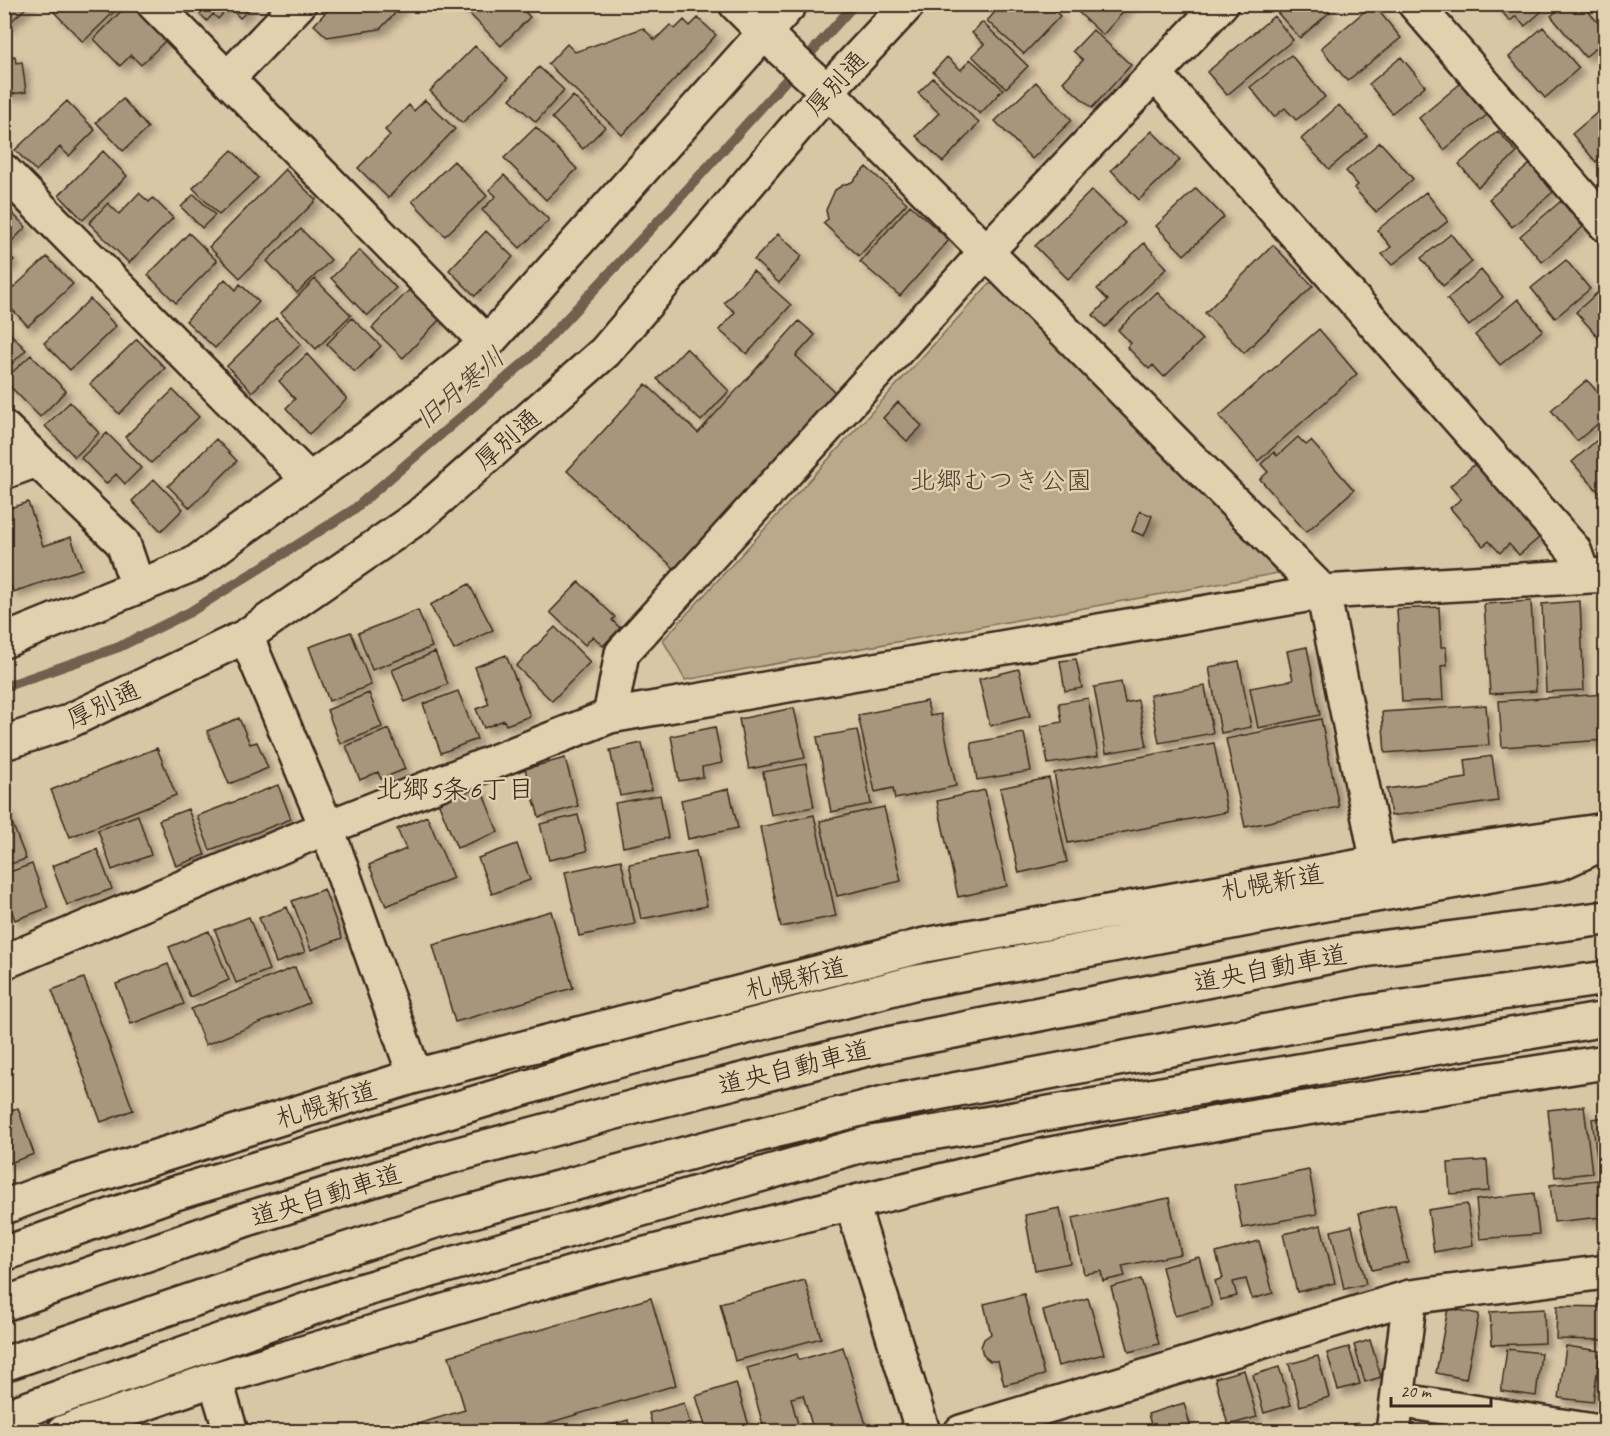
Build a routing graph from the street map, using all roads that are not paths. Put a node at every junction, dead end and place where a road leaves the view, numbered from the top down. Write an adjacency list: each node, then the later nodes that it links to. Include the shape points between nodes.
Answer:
1 (154, 4): 10 (main road)
2 (299, 4): 10 (main road)
3 (736, 4): 8 (main road)
4 (790, 4): 8 (main road)
5 (908, 4): 11 (main road, 厚別通)
6 (1221, 4): 9 (main road)
7 (1416, 4): 13 (main road)
8 (774, 42): 11 (main road); 15 (main road)
9 (1155, 74): 14 (main road); 20 (main road)
10 (228, 78): 15 (main road)
11 (820, 85): 14 (main road); 23 (main road, 厚別通, via 605,352 418,517)
12 (4, 171): 19 (main road)
13 (1605, 225)
14 (986, 252): 22 (main road); 25 (main road, via 622,653)
15 (487, 343): 19 (main road)
16 (4, 428): 17 (main road)
17 (37, 460): 18 (main road); 21 (main road, via 123,543)
18 (4, 472)
19 (309, 480): 21 (main road, via 194,564)
20 (1594, 576): 22 (main road)
21 (138, 587): 24 (main road)
22 (1323, 592): 25 (main road); 30 (main road)
23 (246, 636): 26 (main road, 厚別通, via 65,723); 27 (main road)
24 (4, 640)
25 (610, 717): 27 (main road)
26 (4, 743)
27 (327, 828): 32 (main road); 36 (main road)
28 (1605, 830): 30 (main road, 札幌新道)
29 (1605, 842): 39 (main road, via 1560,863 913,983 598,1066 169,1195)
30 (1378, 863): 36 (main road, 札幌新道, via 925,945)
31 (1605, 918): 42 (main road, 道央自動車道, via 1357,951 882,1045 437,1160 246,1219)
32 (4, 962)
33 (1605, 978): 43 (main road, via 1368,1012 884,1103 435,1221)
34 (1605, 1018): 46 (main road, via 866,1144 363,1290)
35 (1605, 1062): 37 (main road, via 1261,1115 1046,1155)
36 (415, 1076): 38 (main road, 札幌新道)
37 (852, 1204): 44 (main road, via 593,1267); 49 (main road)
38 (4, 1207)
39 (4, 1254)
40 (1605, 1272): 41 (main road)
41 (1410, 1297): 45 (main road); 50 (main road)
42 (4, 1304)
43 (4, 1364)
44 (215, 1379): 47 (main road); 48 (main road)
45 (1396, 1416): 51 (main road)
46 (4, 1417)
47 (64, 1431)
48 (231, 1431)
49 (923, 1431)
50 (961, 1431)
51 (1600, 1431)

